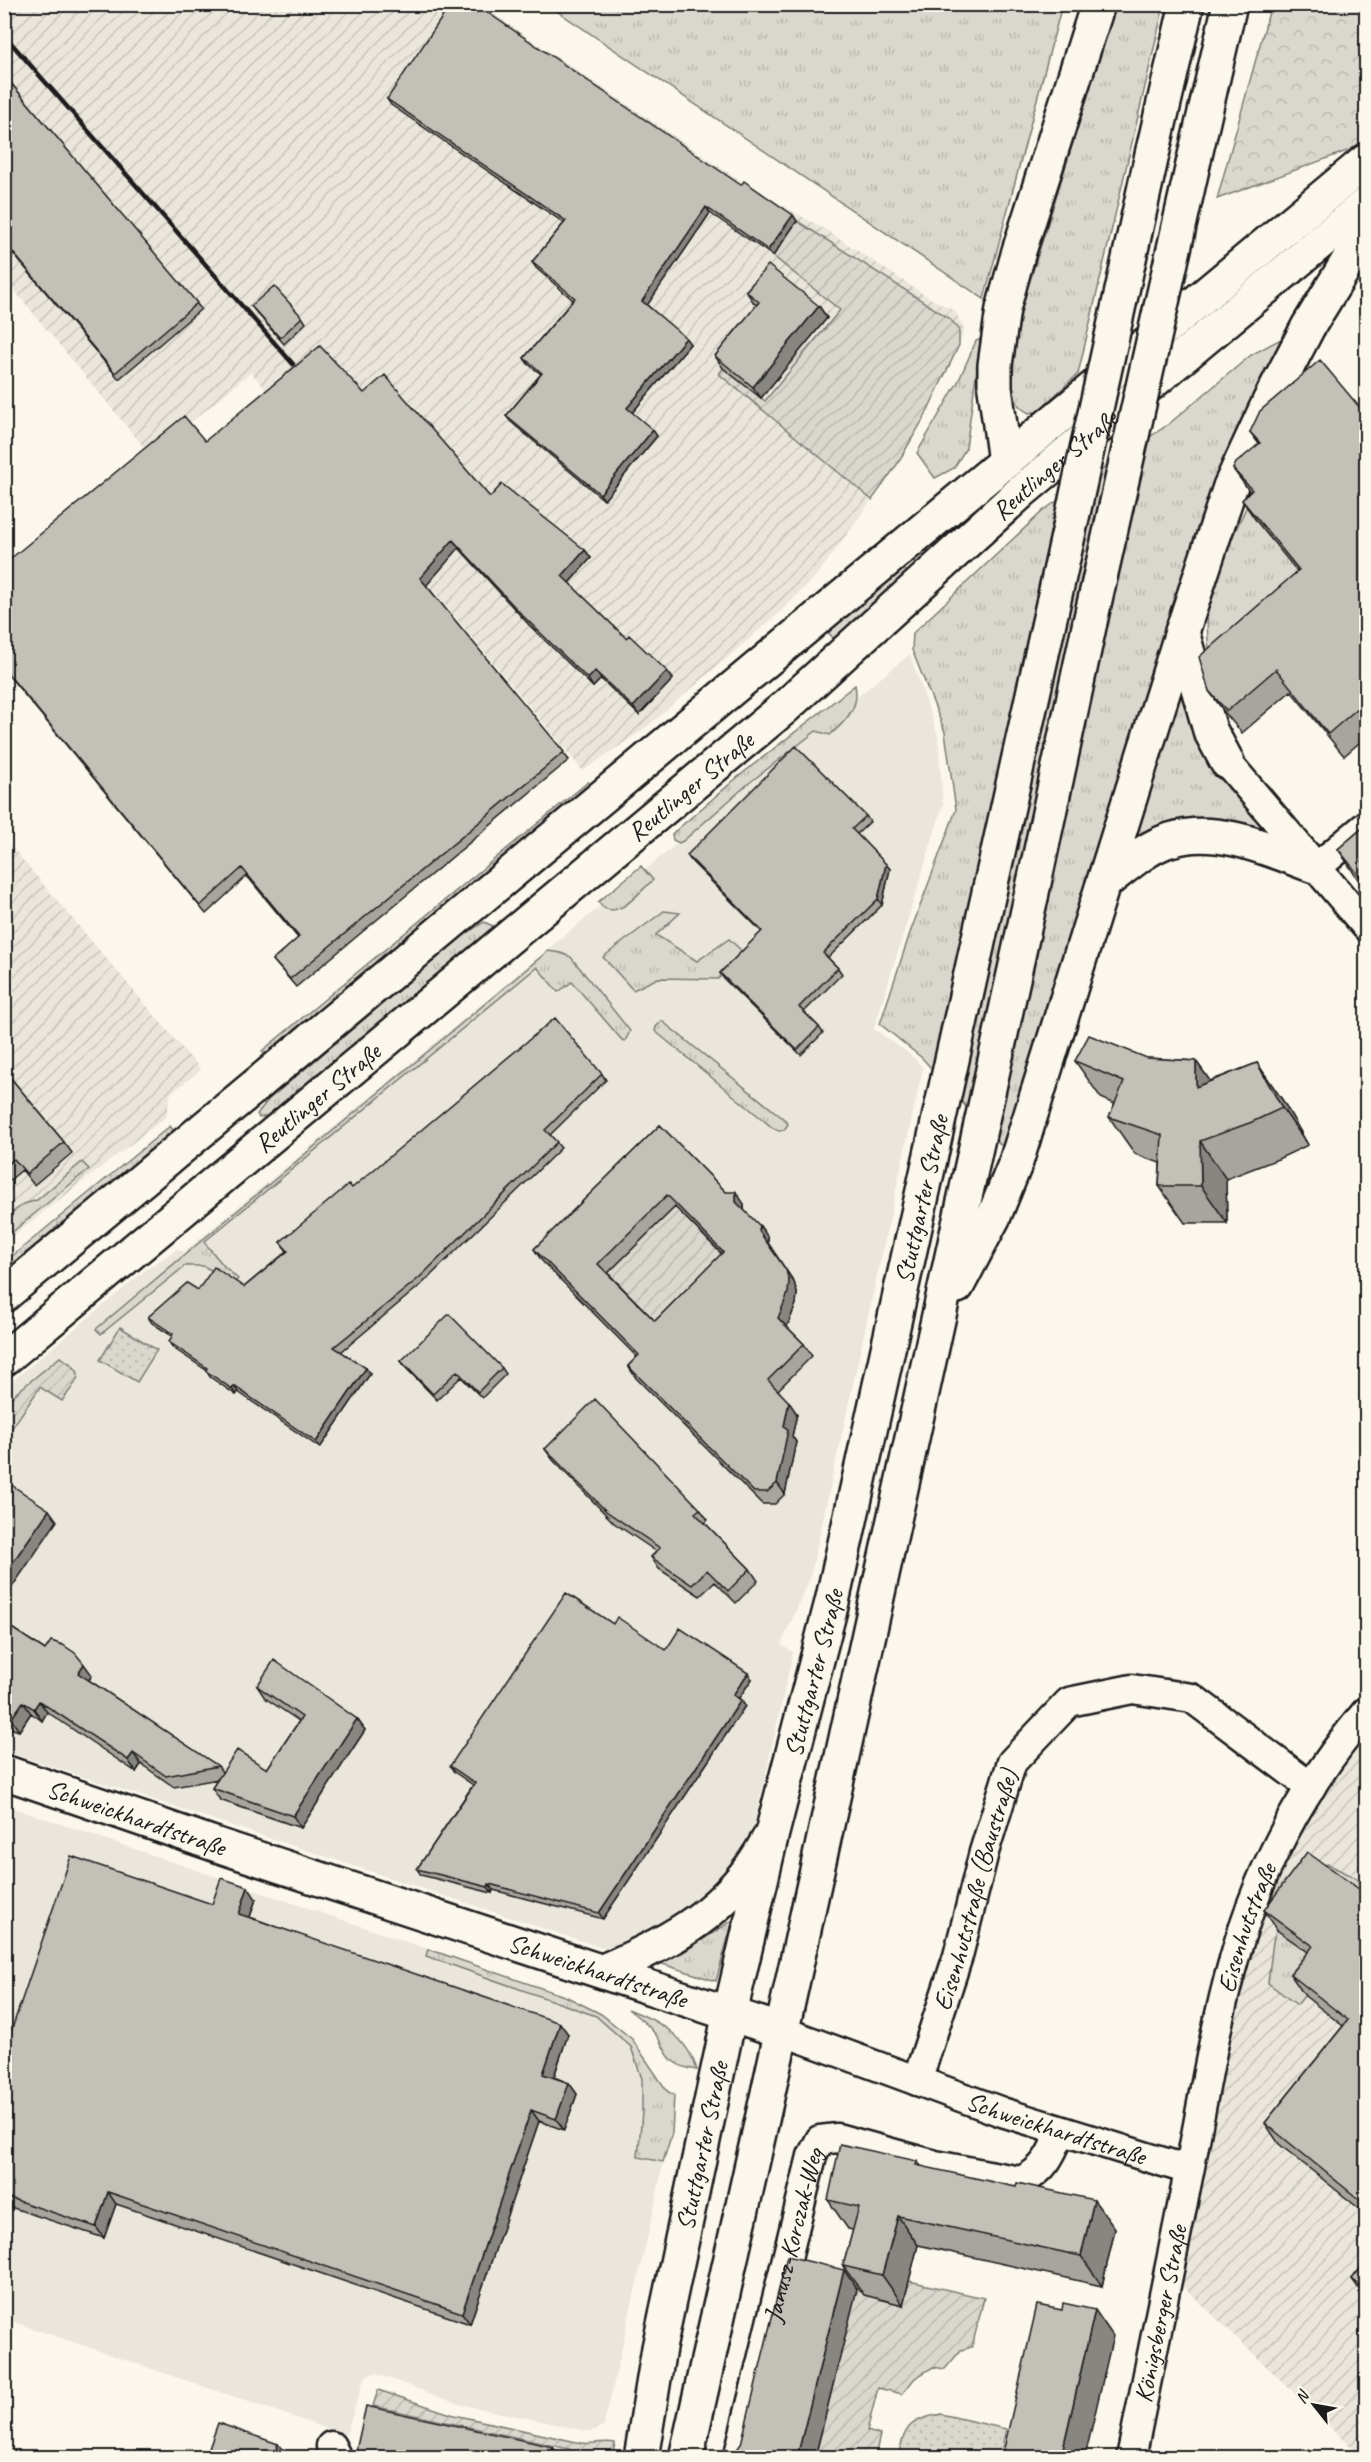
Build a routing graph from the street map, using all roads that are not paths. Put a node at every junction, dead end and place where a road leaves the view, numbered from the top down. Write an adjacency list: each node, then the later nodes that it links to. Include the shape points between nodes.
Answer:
1 (1098, 4): 7 (main road, via 1003,309 995,388)
2 (1187, 4): 20 (main road, Stuttgarter Straße, bridge, via 832,1602)
3 (1230, 4): 15 (main road, Stuttgarter Straße, bridge)
4 (1366, 161): 7 (main road, Reutlinger Straße)
5 (1366, 204): 16 (main road, Reutlinger Straße, via 1022,491 784,708)
6 (1366, 232): 8 (main road, via 1269,400 1230,486)
7 (1005, 462): 14 (main road, Reutlinger Straße)
8 (1182, 632): 9 (main road, via 1210,730); 12 (main road)
9 (1227, 762): 11 (street)
10 (1366, 826): 11 (street)
11 (1317, 867): 12 (main road, via 1256,845 1211,835 1191,835 1152,848); 13 (street)
12 (1104, 883): 15 (main road, via 1016,1162 994,1216)
13 (1366, 926)
14 (4, 1295)
15 (937, 1322): 23 (main road, Stuttgarter Straße)
16 (4, 1359)
17 (1366, 1712): 19 (street, Eisenhutstraße)
18 (4, 1772): 21 (main road, Schweickhardtstraße)
19 (1311, 1787): 24 (street, Eisenhutstraße (Baustraße), via 1192,1698 1132,1689 1069,1702 1012,1762 958,1956); 26 (street, Eisenhutstraße, via 1273,1852 1234,1956)
20 (772, 1833): 21 (main road, via 754,1866 706,1917); 22 (main road, Stuttgarter Straße)
21 (603, 1971): 22 (main road, Schweickhardtstraße)
22 (730, 2013): 23 (main road, Schweickhardtstraße); 27 (main road, Stuttgarter Straße, via 659,2348)
23 (782, 2031): 24 (street, Schweickhardtstraße); 28 (main road, Stuttgarter Straße)
24 (916, 2081): 25 (street, Schweickhardtstraße)
25 (1061, 2132): 26 (street, Schweickhardtstraße); 29 (street, Janusz-Korczak-Weg, via 1052,2154 1032,2177 1020,2181 935,2165 837,2138 820,2140 812,2156)
26 (1189, 2170): 30 (street, Königsberger Straße)
27 (641, 2457)
28 (686, 2457)
29 (738, 2457)
30 (1131, 2457)

